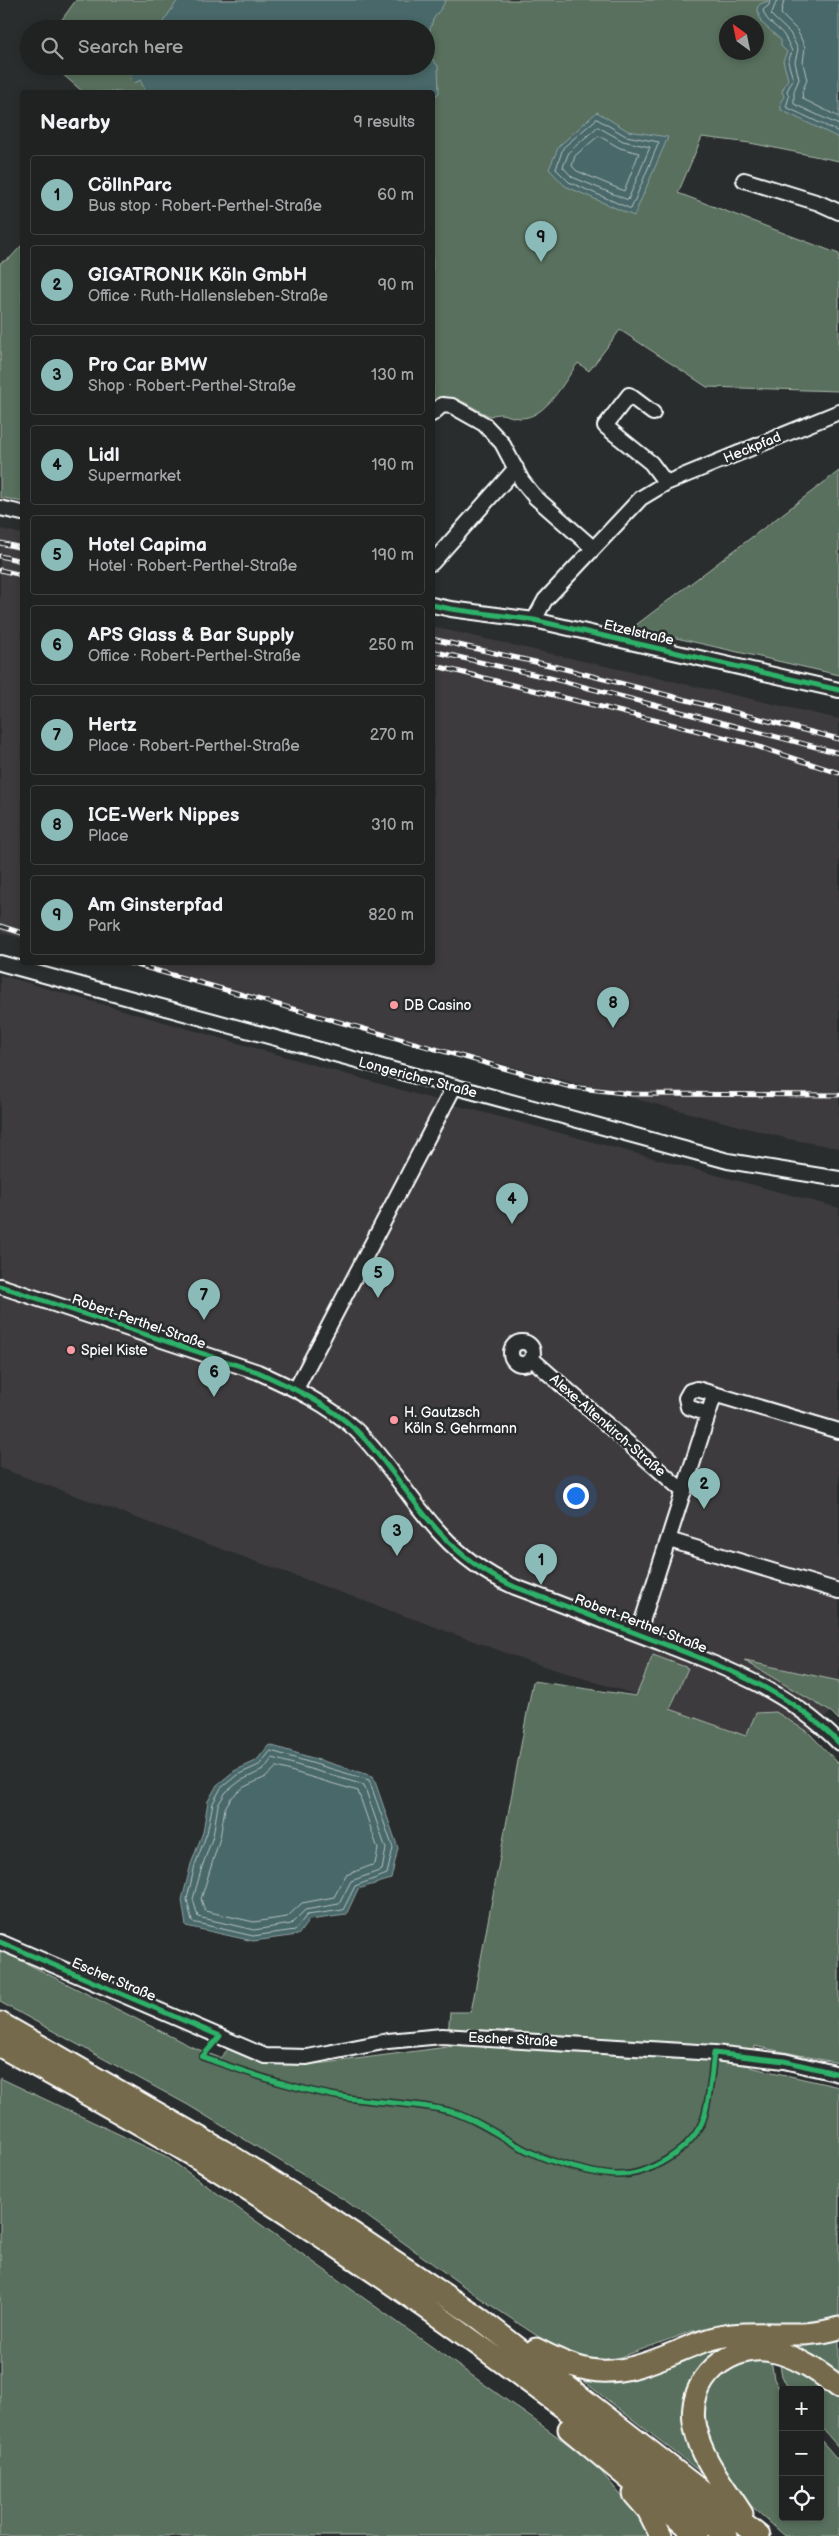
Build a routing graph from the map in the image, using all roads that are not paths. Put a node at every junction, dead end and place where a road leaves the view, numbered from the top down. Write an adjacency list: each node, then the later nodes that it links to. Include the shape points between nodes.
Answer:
1 (744, 180): 2 (street)
2 (839, 212)
3 (435, 411): 6 (street, via 442,405 452,406 484,424 502,443)
4 (839, 412): 7 (street, Heckpfad)
5 (652, 413): 7 (street, via 629,394 605,426 651,463)
6 (516, 468): 10 (street, via 535,497); 11 (street)
7 (666, 483): 10 (street, Heckpfad, via 641,498)
8 (0, 508): 9 (street)
9 (20, 513)
10 (593, 548): 13 (street, Heckpfad, via 545,600)
11 (435, 560)
12 (435, 606): 13 (street, Etzelstraße)
13 (534, 620): 14 (street, Etzelstraße)
14 (839, 690)
15 (0, 963): 16 (street, Longericher Straße)
16 (454, 1087): 17 (street, Longericher Straße, via 728,1161); 20 (street)
17 (839, 1179)
18 (0, 1286): 20 (street, Robert-Perthel-Straße, via 258,1372)
19 (532, 1358): 24 (street, Alexe-Altenkirch-Straße)
20 (296, 1389): 27 (street, Robert-Perthel-Straße, via 356,1430 442,1535 478,1565 515,1587)
21 (714, 1396): 22 (street); 22 (street, via 697,1389 690,1391 686,1398 691,1409); 23 (street)
22 (708, 1414): 24 (street)
23 (839, 1431)
24 (684, 1492): 25 (street)
25 (669, 1540): 26 (street); 27 (street)
26 (839, 1590)
27 (638, 1634): 28 (street, Robert-Perthel-Straße, via 762,1684 804,1712)
28 (839, 1743)
29 (0, 1942): 32 (street, Escher Straße, via 265,2056 307,2057 388,2041 442,2036 714,2053 784,2061)
30 (0, 2023): 33 (highway, via 223,2151)
31 (0, 2046): 35 (highway, via 212,2167 398,2288)
32 (839, 2074)
33 (479, 2318): 34 (highway, via 559,2361 595,2372 628,2369 717,2337 814,2333); 38 (highway)
34 (839, 2328)
35 (514, 2371): 37 (highway, via 544,2408); 41 (highway)
36 (839, 2387): 38 (highway, via 796,2359 764,2350 748,2350 729,2357 714,2367 702,2382 693,2413 699,2443)
37 (605, 2459): 39 (highway, via 648,2510); 40 (highway)
38 (756, 2534)
39 (661, 2536)
40 (698, 2536)
41 (727, 2536)

